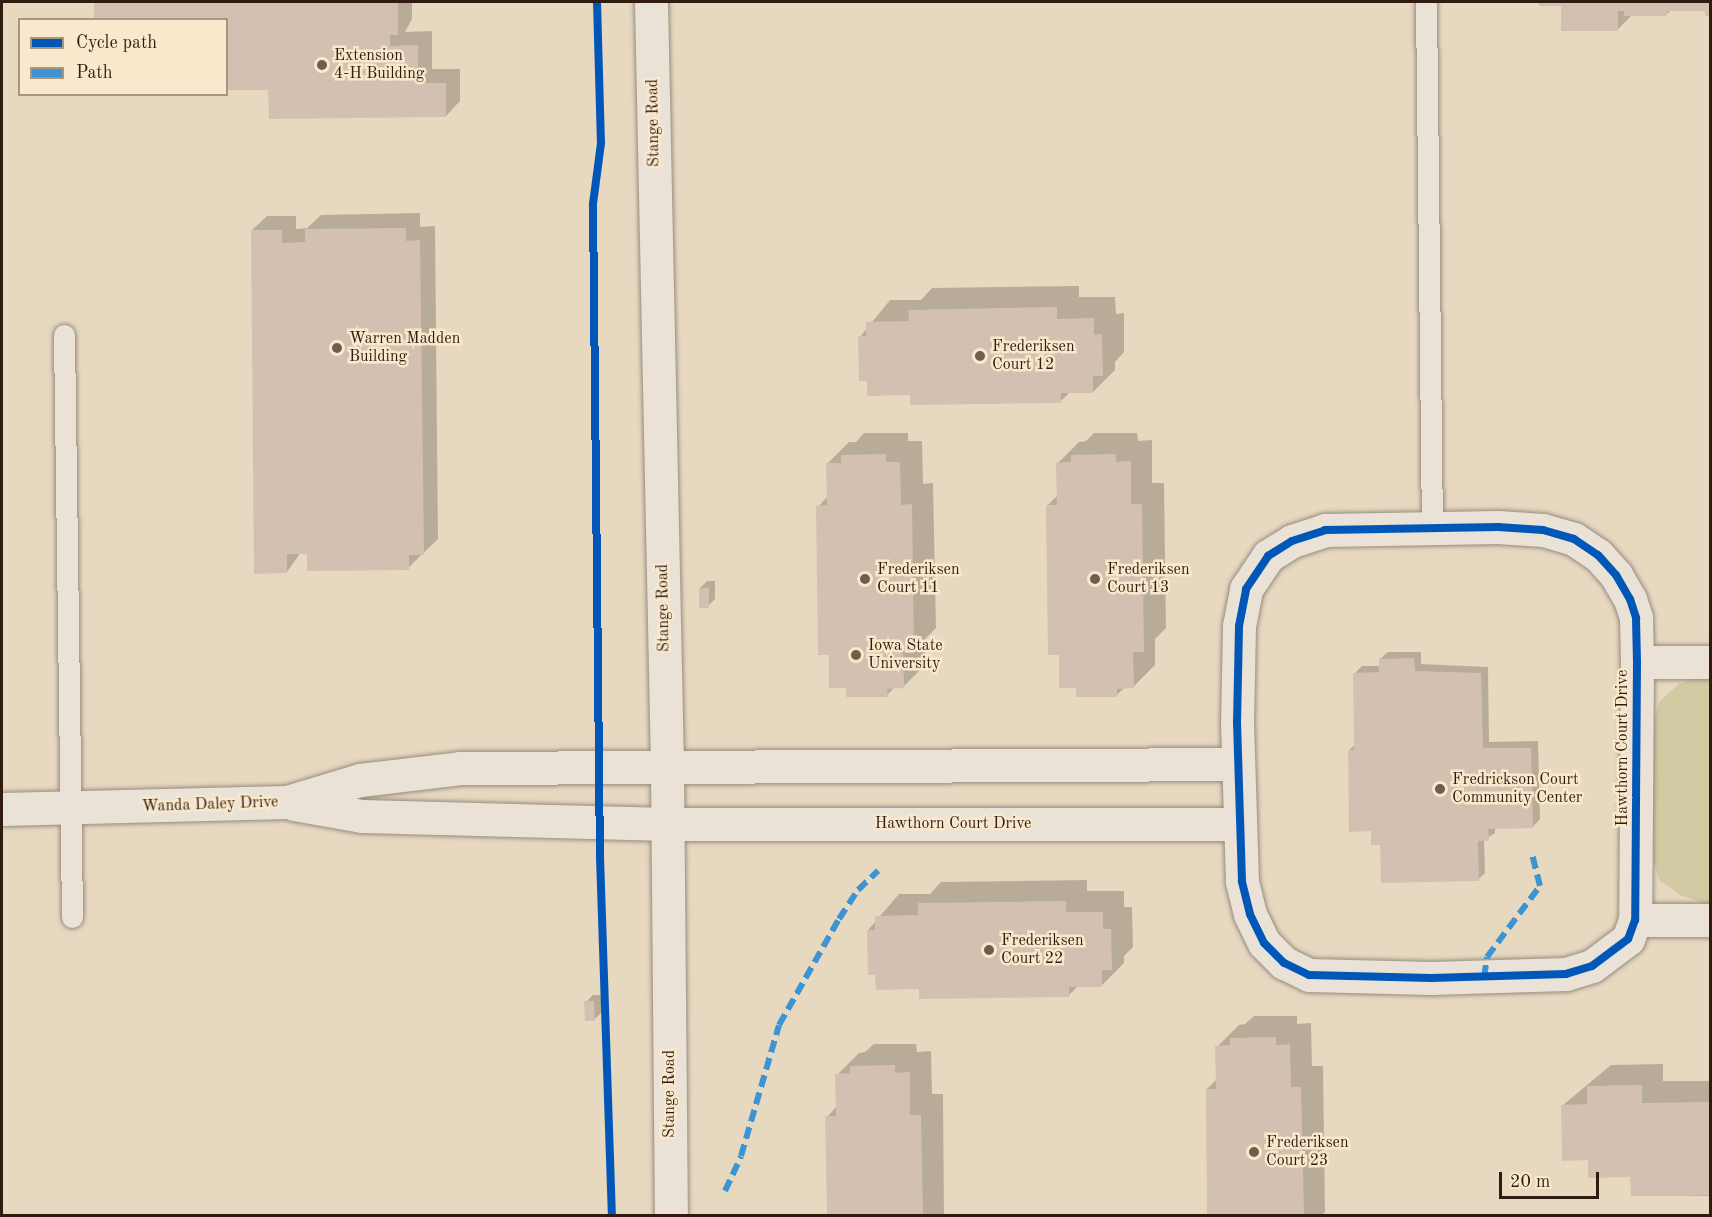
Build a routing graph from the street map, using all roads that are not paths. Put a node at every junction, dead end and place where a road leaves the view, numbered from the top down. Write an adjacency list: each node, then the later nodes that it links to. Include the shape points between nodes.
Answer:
1 (651, 2): 8 (street, Stange Road)
2 (1426, 2): 4 (lane)
3 (64, 336): 11 (lane)
4 (1432, 528): 5 (street, Hawthorn Court Drive, via 1543,530 1574,539 1598,555 1630,599 1636,618); 7 (street, Hawthorn Court Drive, via 1325,530 1292,541 1268,556 1246,589 1239,626)
5 (1637, 662): 6 (street, Hawthorn Court Drive); 15 (street, Hawthorn Court Drive)
6 (1710, 662)
7 (1237, 764): 8 (street); 13 (street, Hawthorn Court Drive)
8 (667, 768): 9 (street, Wanda Daley Drive, via 460,768 360,780); 12 (street, Stange Road)
9 (287, 802): 11 (street, Wanda Daley Drive); 12 (street, Hawthorn Court Drive, via 362,816)
10 (2, 809): 11 (street, Wanda Daley Drive)
11 (71, 809): 14 (lane)
12 (668, 824): 13 (street, Hawthorn Court Drive); 17 (street, Stange Road)
13 (1239, 824): 15 (street, Hawthorn Court Drive, via 1239,862 1250,914 1264,943 1284,963 1308,975 1431,978 1566,974 1592,966 1612,954 1628,939)
14 (72, 917)
15 (1635, 920): 16 (street)
16 (1710, 920)
17 (671, 1215)

